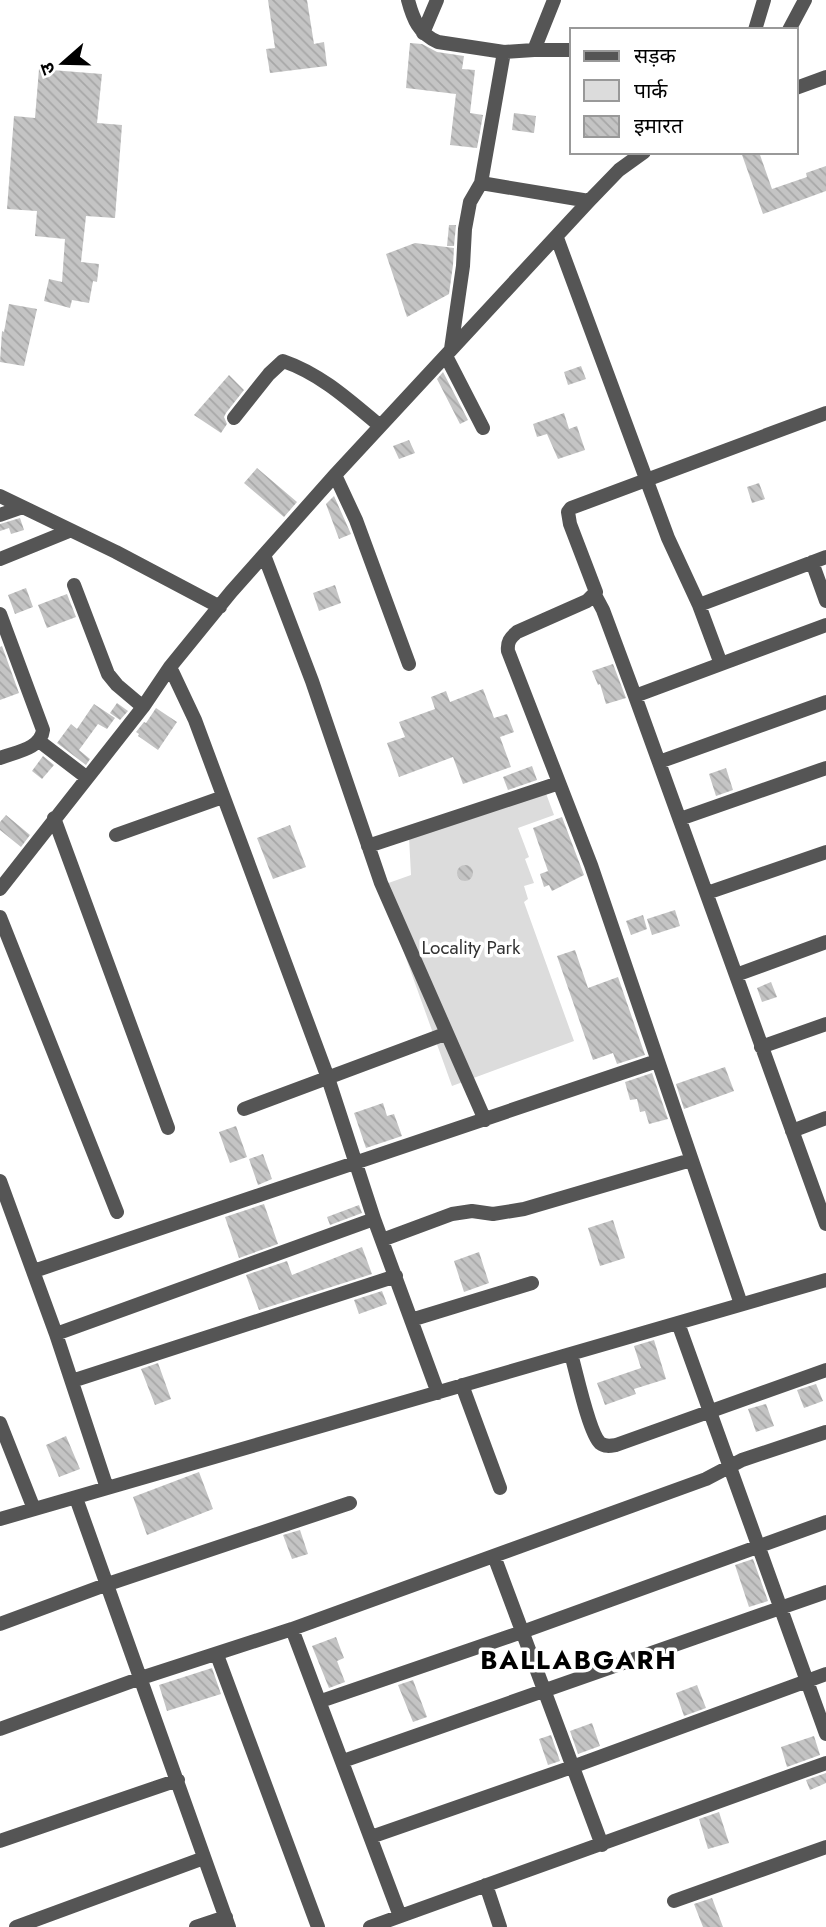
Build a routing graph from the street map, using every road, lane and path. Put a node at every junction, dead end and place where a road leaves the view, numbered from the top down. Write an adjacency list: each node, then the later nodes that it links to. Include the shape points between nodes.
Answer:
1 (408, 0): 8 (street)
2 (437, 0): 8 (street)
3 (554, 0): 9 (street)
4 (764, 0): 6 (street)
5 (805, 0): 7 (street)
6 (756, 28)
7 (790, 28)
8 (423, 33): 11 (street, via 438,42)
9 (534, 50): 10 (street); 11 (street)
10 (570, 50)
11 (503, 52): 15 (street)
12 (826, 77): 13 (street)
13 (798, 87)
14 (641, 154): 16 (street)
15 (481, 183): 16 (street); 18 (street, via 470,202)
16 (589, 201): 17 (street)
17 (557, 237): 18 (street); 24 (street)
18 (448, 353): 21 (street); 22 (street)
19 (826, 413): 24 (street)
20 (234, 418): 21 (street, via 283,361 331,386)
21 (380, 426): 23 (street)
22 (483, 428)
23 (335, 475): 29 (street); 39 (street)
24 (649, 480): 33 (street, via 568,512); 35 (street, via 668,538)
25 (0, 496): 26 (street)
26 (23, 507): 27 (street); 28 (street)
27 (0, 515)
28 (69, 531): 30 (street); 36 (street)
29 (264, 555): 36 (street); 55 (street)
30 (0, 559)
31 (819, 560): 34 (street); 35 (street)
32 (74, 585): 44 (street, via 108,674)
33 (595, 595): 42 (street); 50 (street, via 517,632 508,645)
34 (826, 601)
35 (699, 605): 40 (street)
36 (220, 607): 41 (street)
37 (0, 614): 45 (street, via 43,730)
38 (826, 625): 40 (street)
39 (409, 664)
40 (721, 664): 42 (street)
41 (170, 667): 44 (street); 51 (street)
42 (635, 696): 47 (street)
43 (826, 702): 47 (street)
44 (143, 707): 49 (street)
45 (39, 741): 46 (street); 49 (street)
46 (0, 758)
47 (659, 762): 53 (street)
48 (826, 768): 53 (street)
49 (86, 777): 52 (street)
50 (559, 783): 55 (street); 65 (street)
51 (223, 797): 54 (street); 66 (street)
52 (54, 818): 57 (street); 70 (street)
53 (680, 819): 58 (street)
54 (116, 835)
55 (368, 846): 63 (street)
56 (826, 852): 58 (street)
57 (0, 888)
58 (707, 893): 61 (street)
59 (0, 917): 75 (street)
60 (826, 942): 61 (street)
61 (736, 975): 64 (street)
62 (826, 1024): 64 (street)
63 (445, 1034): 66 (street); 69 (street)
64 (761, 1047): 71 (street)
65 (657, 1061): 69 (street); 72 (street)
66 (328, 1078): 67 (street); 73 (street)
67 (244, 1109)
68 (826, 1118): 71 (street)
69 (485, 1120): 73 (street)
70 (168, 1128)
71 (792, 1131): 77 (street)
72 (691, 1160): 78 (street, via 524,1209 452,1214); 83 (street)
73 (356, 1161): 76 (street); 79 (street)
74 (0, 1181): 79 (street)
75 (117, 1212)
76 (374, 1219): 78 (street); 86 (street)
77 (826, 1224)
78 (382, 1240): 80 (street)
79 (34, 1271): 86 (street)
80 (396, 1276): 84 (street); 89 (street)
81 (826, 1280): 83 (street)
82 (532, 1283): 84 (street)
83 (741, 1304): 85 (street)
84 (411, 1320): 91 (street)
85 (678, 1323): 87 (street); 92 (street)
86 (56, 1334): 89 (street)
87 (571, 1354): 90 (street); 92 (street, via 596,1436 607,1446)
88 (826, 1370): 92 (street)
89 (72, 1381): 96 (street)
90 (462, 1385): 91 (street); 97 (street)
91 (438, 1393): 96 (street)
92 (710, 1412): 95 (street)
93 (0, 1423): 100 (street)
94 (826, 1432): 95 (street)
95 (729, 1466): 103 (street); 104 (street, via 706,1479)
96 (107, 1488): 98 (street)
97 (500, 1488)
98 (76, 1498): 100 (street); 105 (street)
99 (349, 1503): 105 (street)
100 (34, 1509): 101 (street)
101 (0, 1519)
102 (826, 1522): 103 (street)
103 (758, 1548): 107 (street); 110 (street)
104 (494, 1556): 109 (street); 110 (street)
105 (108, 1584): 108 (street); 113 (street)
106 (826, 1592): 107 (street)
107 (780, 1608): 114 (street); 115 (street)
108 (0, 1624)
109 (292, 1629): 111 (street); 116 (street)
110 (522, 1632): 115 (street); 116 (street)
111 (217, 1655): 113 (street); 134 (street)
112 (826, 1674): 114 (street)
113 (141, 1678): 117 (street); 122 (street)
114 (807, 1681): 118 (street); 121 (street)
115 (545, 1689): 119 (street); 121 (street)
116 (321, 1701): 119 (street)
117 (0, 1729)
118 (826, 1734)
119 (343, 1761): 123 (street)
120 (826, 1762): 125 (street)
121 (572, 1767): 123 (street); 125 (street)
122 (178, 1780): 124 (street); 127 (street)
123 (371, 1838): 130 (street)
124 (0, 1841)
125 (602, 1845): 128 (street)
126 (826, 1847): 129 (street)
127 (204, 1858): 131 (street); 132 (street)
128 (486, 1885): 130 (street); 136 (street)
129 (674, 1902)
130 (400, 1916): 135 (street)
131 (228, 1922): 133 (street)
132 (16, 1927)
133 (196, 1927)
134 (318, 1927)
135 (370, 1927)
136 (500, 1927)

